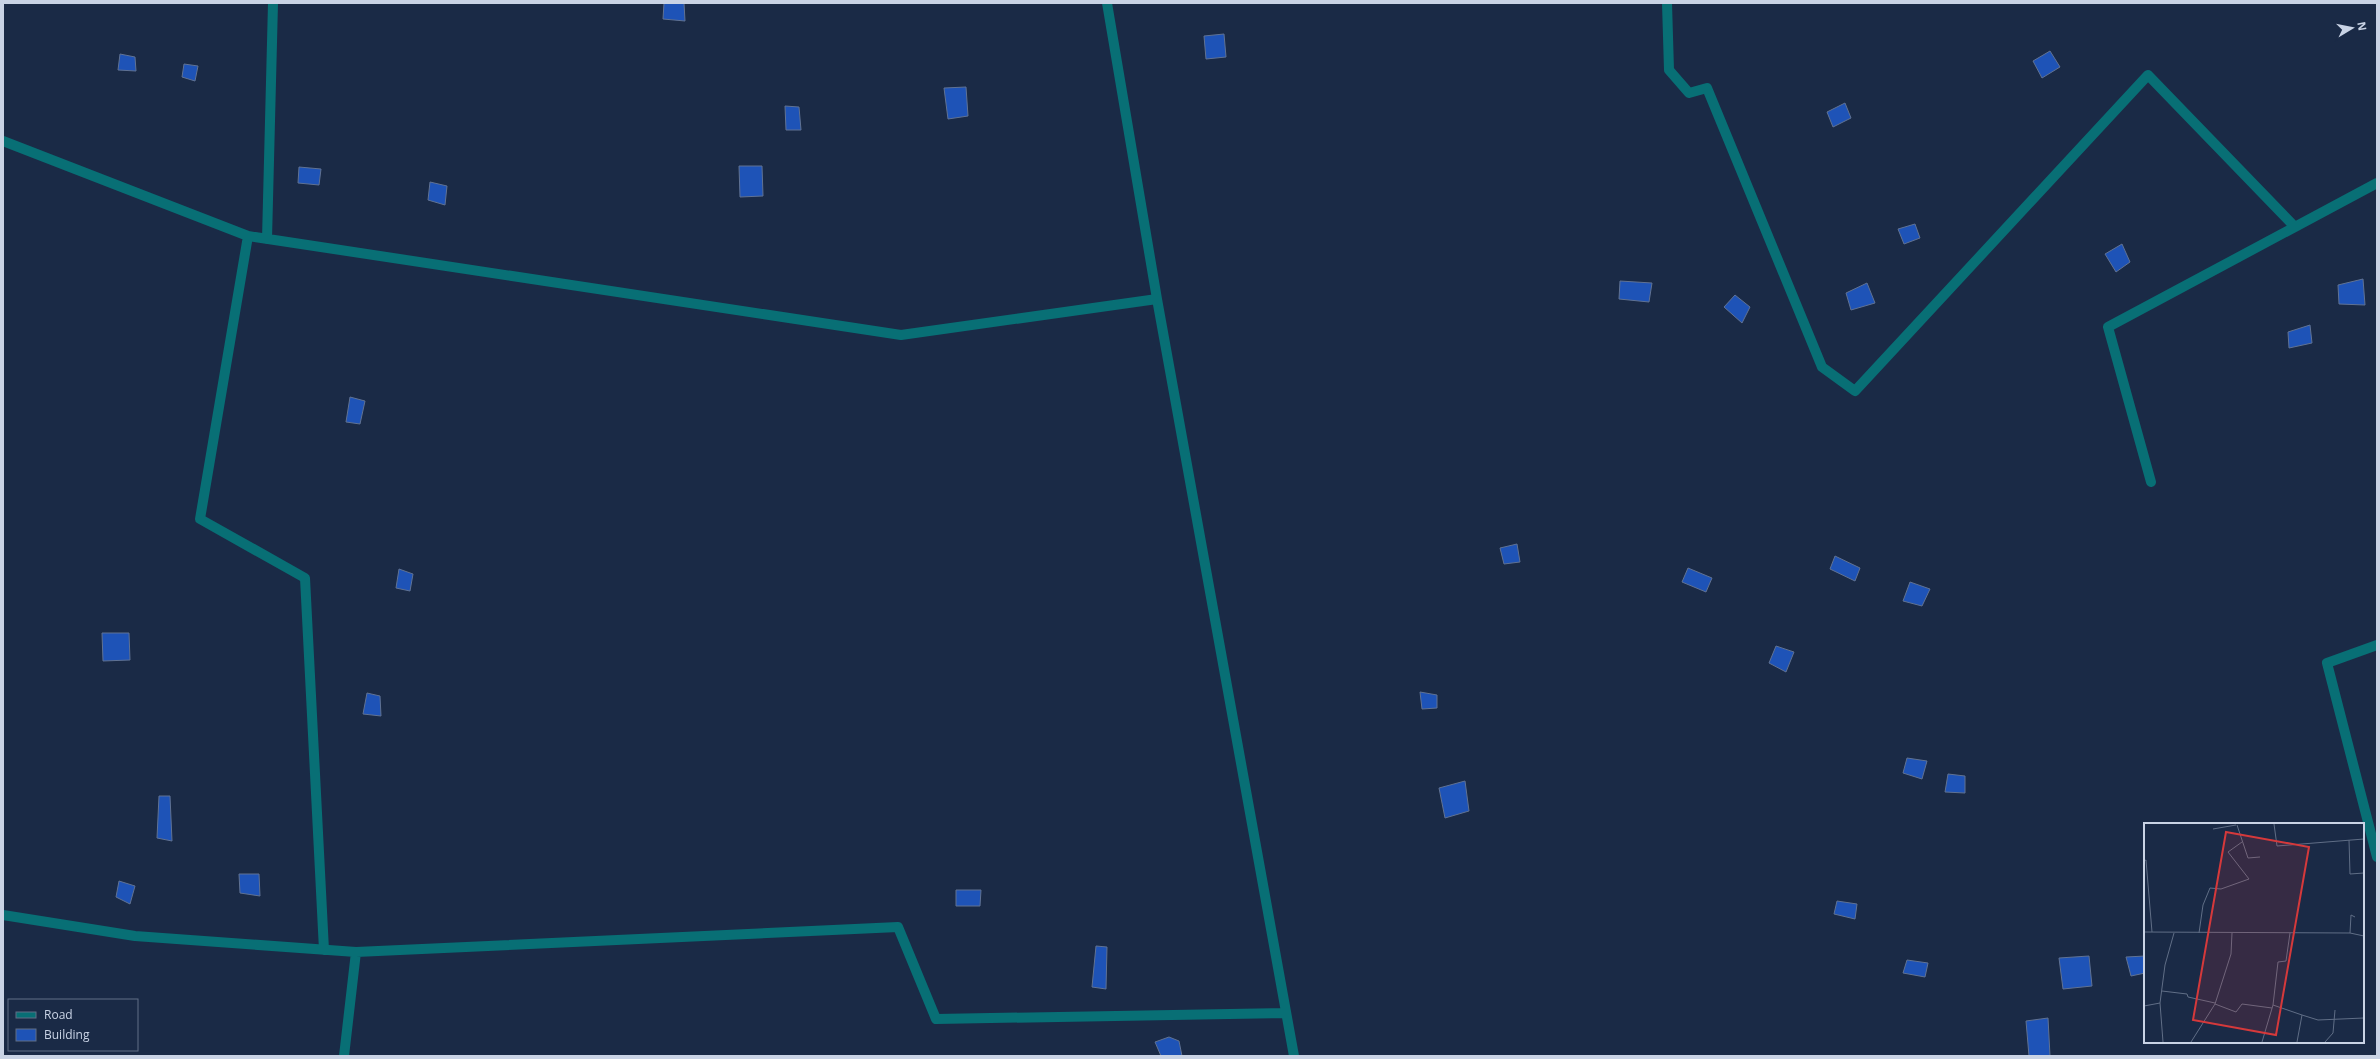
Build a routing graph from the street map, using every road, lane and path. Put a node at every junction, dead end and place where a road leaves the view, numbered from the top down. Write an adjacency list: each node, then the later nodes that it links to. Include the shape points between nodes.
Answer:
1 (273, 3): 8 (street)
2 (1107, 3): 9 (street)
3 (1667, 3): 6 (street, via 1670,70 1689,93 1707,88 1822,367 1855,391 2148,75)
4 (3, 141): 7 (street)
5 (2377, 184): 6 (street)
6 (2295, 227): 10 (street, via 2108,327)
7 (248, 236): 8 (street); 14 (street, via 200,519 305,578)
8 (267, 239): 9 (street, via 901,335)
9 (1157, 300): 16 (street)
10 (2151, 482)
11 (2377, 645): 12 (street, via 2327,663)
12 (2377, 857)
13 (3, 915): 14 (street, via 135,936)
14 (324, 950): 15 (street)
15 (356, 952): 16 (street, via 898,927 936,1019); 17 (street)
16 (1286, 1013): 18 (street)
17 (344, 1056)
18 (1294, 1056)

